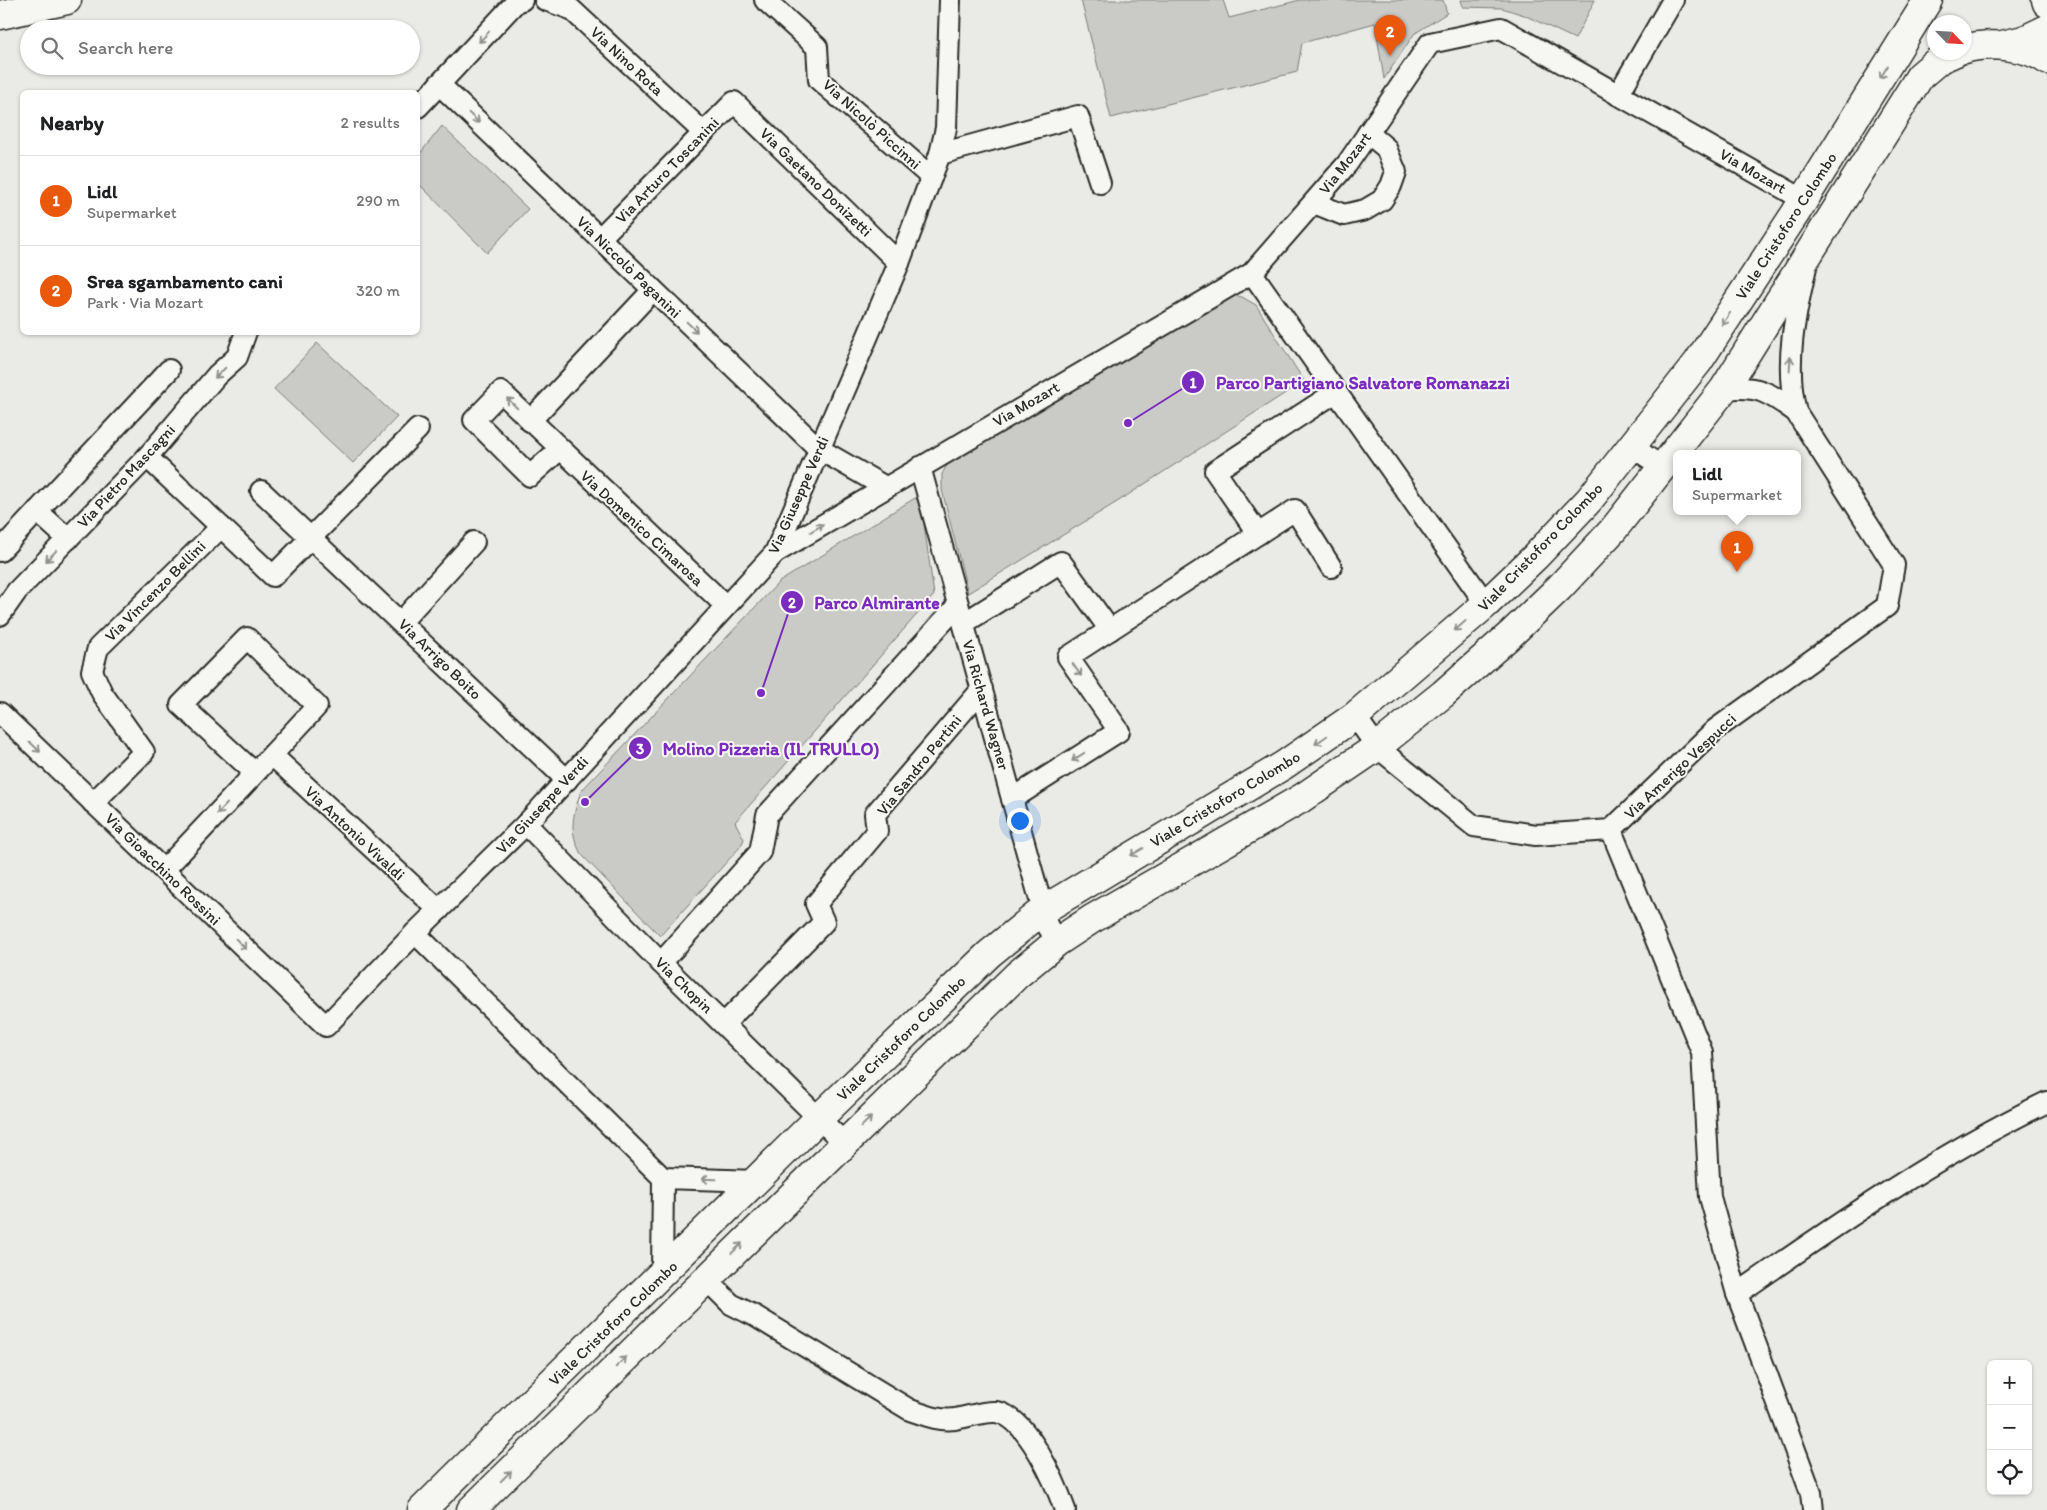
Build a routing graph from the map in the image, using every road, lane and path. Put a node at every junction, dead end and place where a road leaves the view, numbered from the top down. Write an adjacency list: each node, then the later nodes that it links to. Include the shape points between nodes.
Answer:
1 (67, 0): 8 (main road)
2 (545, 0): 20 (street, Via Nino Rota, via 571,9)
3 (765, 0): 23 (street, Via Nicolò Piccinni, via 817,47 819,80)
4 (950, 0): 22 (street, Via Giuseppe Verdi, via 946,128)
5 (1673, 0): 17 (street)
6 (1928, 0): 11 (main road, Viale Cristoforo Colombo)
7 (520, 1): 16 (street, one-way to 16)
8 (0, 15)
9 (2047, 29): 10 (main road, via 2024,40)
10 (1998, 45): 12 (main road); 14 (main road, via 2031,52)
11 (1899, 48): 15 (main road, via 1914,56); 25 (main road, Viale Cristoforo Colombo, one-way to 25)
12 (1972, 48)
13 (1938, 60): 15 (main road, Viale Cristoforo Colombo)
14 (2047, 60)
15 (1925, 70): 28 (main road, Viale Cristoforo Colombo)
16 (439, 84): 19 (street); 27 (street, Via Niccolò Paganini, one-way to 27)
17 (1618, 95): 21 (street, Via Mozart, via 1501,28 1430,43); 25 (street, Via Mozart)
18 (734, 102): 20 (street, Via Arturo Toscanini); 29 (street, Via Gaetano Donizetti)
19 (420, 105)
20 (703, 132): 27 (street, Via Arturo Toscanini)
21 (1368, 133): 26 (street, Via Mozart, via 1347,164); 26 (street, via 1386,148 1396,172 1382,200 1364,210 1344,215)
22 (940, 154): 23 (street, Via Giuseppe Verdi); 24 (street, via 1078,116)
23 (931, 177): 29 (street, Via Giuseppe Verdi)
24 (1100, 183)
25 (1804, 200): 39 (main road, Viale Cristoforo Colombo, one-way to 39, via 1698,362)
26 (1314, 202): 30 (street, Via Mozart)
27 (600, 238): 31 (street, Via Niccolò Paganini)
28 (1809, 253): 34 (main road, Viale Cristoforo Colombo); 36 (street, Via Amerigo Vespucci, one-way to 28, via 1789,364)
29 (899, 263): 40 (street, Via Giuseppe Verdi)
30 (1252, 273): 35 (street); 45 (street, Via Mozart)
31 (654, 290): 37 (street); 40 (street, Via Niccolò Paganini, one-way to 40)
32 (245, 335): 44 (street, Via Pietro Mascagni, one-way to 44, via 237,357 217,375)
33 (169, 370): 49 (street)
34 (1724, 389): 36 (street, Via Amerigo Vespucci, via 1745,386 1759,389); 42 (main road, Viale Cristoforo Colombo)
35 (1336, 392): 51 (street, via 1215,471); 58 (street)
36 (1796, 412): 74 (street, Via Amerigo Vespucci, via 1894,565 1888,606 1716,729)
37 (530, 421): 41 (street, Via Domenico Cimarosa); 41 (street, Via Domenico Cimarosa, one-way to 41, via 501,392 474,420 530,476)
38 (418, 429): 52 (street)
39 (1633, 447): 46 (street); 58 (main road, Viale Cristoforo Colombo, via 1589,500)
40 (819, 449): 47 (street, Via Niccolò Paganini); 56 (street, Via Giuseppe Verdi)
41 (559, 450): 59 (street, Via Domenico Cimarosa)
42 (1677, 450)
43 (1673, 455): 46 (main road, Viale Cristoforo Colombo)
44 (147, 457): 50 (street); 53 (street, Via Pietro Mascagni)
45 (920, 467): 47 (street, Via Mozart); 60 (street, Via Richard Wagner)
46 (1663, 468): 67 (main road, Viale Cristoforo Colombo, via 1613,530 1510,635)
47 (885, 487): 56 (street, Via Mozart, one-way to 47)
48 (261, 491): 52 (street, Via Arrigo Boito)
49 (38, 510): 53 (street); 55 (street)
50 (221, 527): 52 (street, via 273,576); 72 (street, Via Vincenzo Bellini, via 98,648 92,671 102,693 144,752)
51 (1258, 534): 57 (street, via 1295,510); 63 (street)
52 (312, 538): 62 (street, Via Arrigo Boito)
53 (68, 539): 61 (street, Via Pietro Mascagni, one-way to 61, via 17,590)
54 (474, 542): 62 (street)
55 (0, 551)
56 (775, 553): 59 (street, Via Giuseppe Verdi)
57 (1331, 567)
58 (1486, 604): 66 (main road, Viale Cristoforo Colombo, one-way to 66)
59 (726, 606): 70 (street, Via Giuseppe Verdi)
60 (961, 614): 63 (street, via 1062,562); 64 (street, Via Richard Wagner); 80 (street, via 767,815 760,852)
61 (0, 615)
62 (401, 622): 70 (street, Via Arrigo Boito)
63 (1110, 630): 71 (street, one-way to 71, via 1068,657 1120,731)
64 (982, 689): 71 (street, Via Richard Wagner); 81 (street, Via Sandro Pertini, via 875,814 877,831 816,904 824,922)
65 (0, 713): 72 (street, Via Gioacchino Rossini, one-way to 72)
66 (1355, 716): 67 (street, Via Amerigo Vespucci); 77 (main road, Viale Cristoforo Colombo, one-way to 77, via 1284,765)
67 (1377, 747): 74 (street, Via Amerigo Vespucci, via 1474,826 1536,835); 79 (main road, Viale Cristoforo Colombo, via 1302,798)
68 (272, 755): 69 (street); 69 (street, via 317,706 246,638 181,705); 76 (street, Via Antonio Vivaldi)
69 (255, 773): 75 (street, one-way to 75)
70 (567, 780): 73 (street, Via Giuseppe Verdi)
71 (1012, 799): 77 (street, Via Richard Wagner)
72 (93, 803): 75 (street, Via Gioacchino Rossini)
73 (526, 824): 76 (street, Via Giuseppe Verdi); 80 (street, Via Chopin)
74 (1611, 830): 90 (street, via 1702,1052 1710,1197)
75 (164, 870): 82 (street, Via Gioacchino Rossini, one-way to 82)
76 (439, 910): 78 (street, Via Giuseppe Verdi)
77 (1043, 910): 79 (street, Via Richard Wagner); 84 (main road, Viale Cristoforo Colombo, via 989,954)
78 (415, 933): 82 (street, Via Giuseppe Verdi); 86 (street)
79 (1057, 942): 85 (main road, Viale Cristoforo Colombo, one-way to 79, via 1017,975)
80 (662, 963): 81 (street, Via Chopin)
81 (724, 1024): 84 (street, Via Chopin)
82 (326, 1026)
83 (2047, 1102): 90 (street, via 1990,1130 1929,1166 1829,1229)
84 (818, 1119): 85 (street, Via Chopin); 87 (main road, Viale Cristoforo Colombo)
85 (844, 1143): 89 (main road, Viale Cristoforo Colombo, one-way to 85)
86 (663, 1178): 87 (street, one-way to 86); 88 (street)
87 (758, 1181): 88 (main road, Viale Cristoforo Colombo)
88 (662, 1275): 91 (main road, Viale Cristoforo Colombo)
89 (706, 1279): 92 (main road, Viale Cristoforo Colombo, one-way to 89); 93 (street, via 731,1304 910,1410 933,1418 953,1419 996,1412 1007,1416 1020,1426 1031,1442 1051,1476)
90 (1737, 1294): 94 (street, via 1811,1492)
91 (422, 1510)
92 (471, 1510)
93 (1065, 1510)
94 (1813, 1510)

